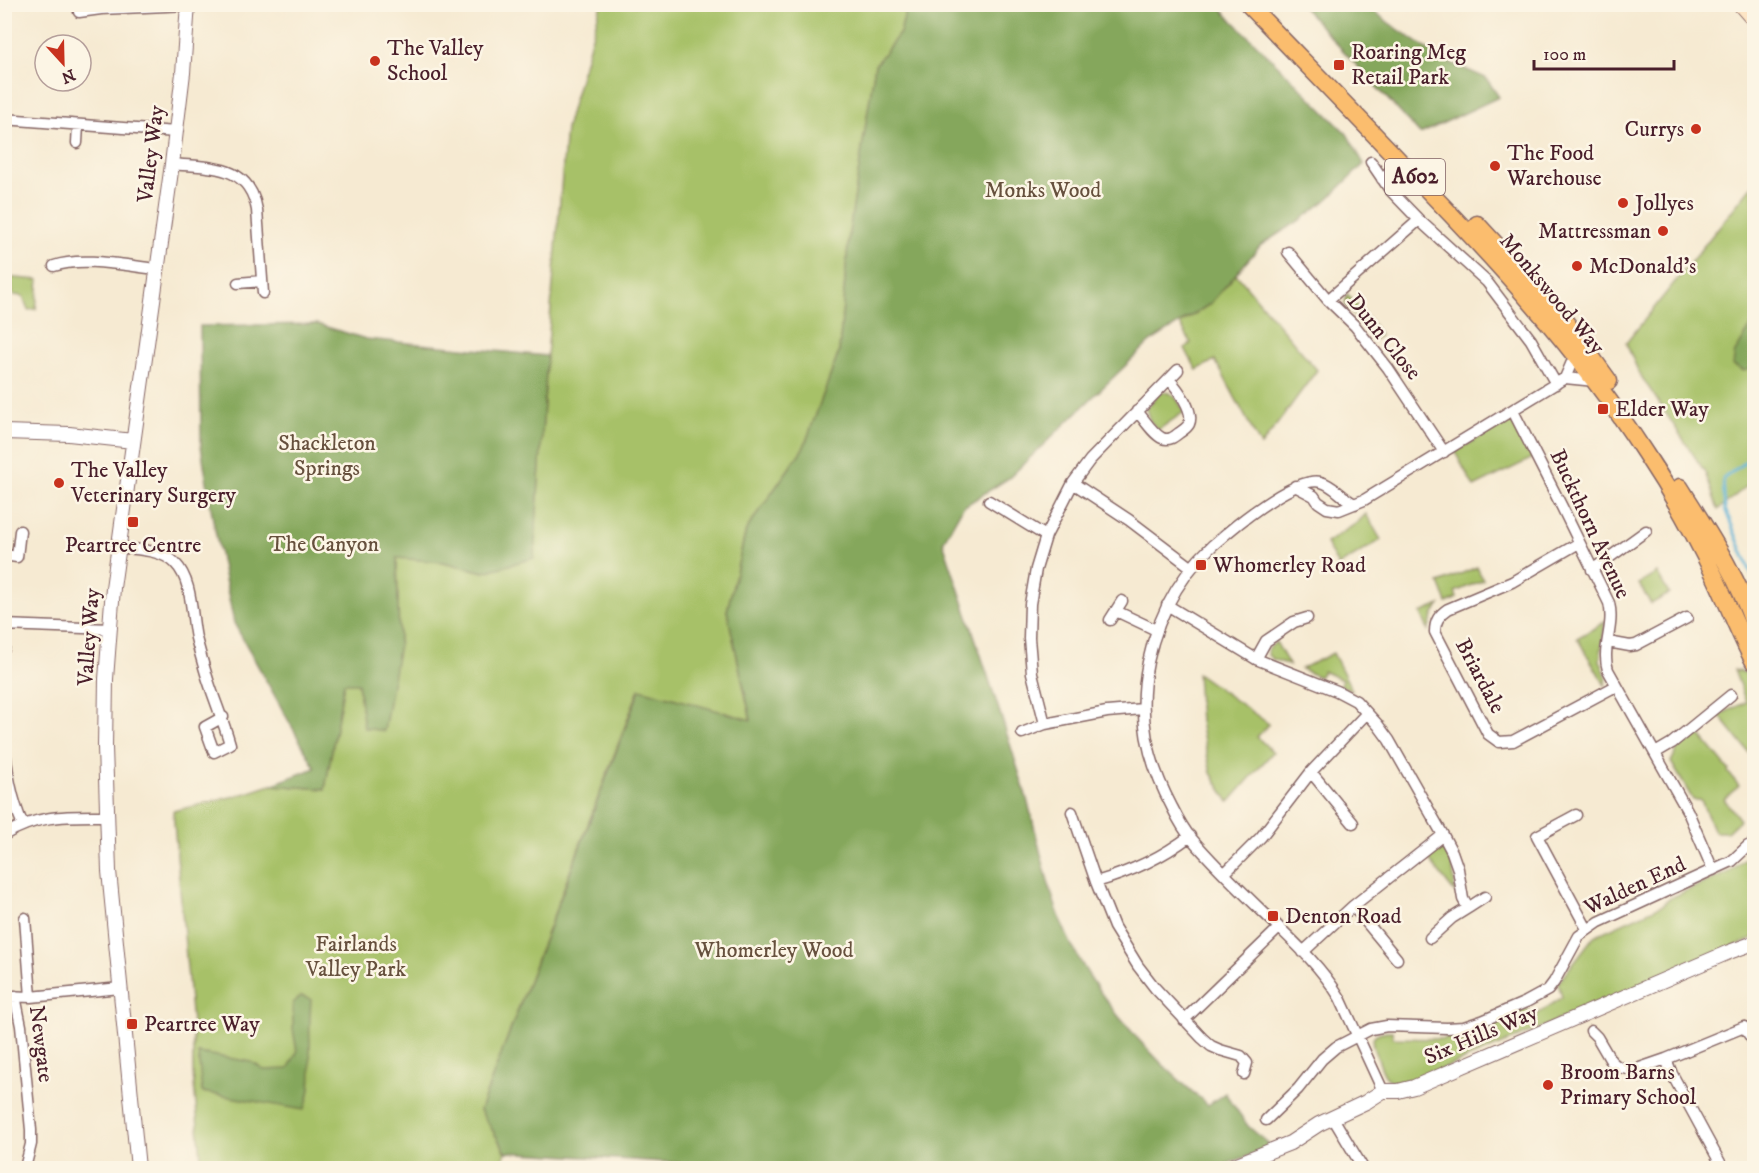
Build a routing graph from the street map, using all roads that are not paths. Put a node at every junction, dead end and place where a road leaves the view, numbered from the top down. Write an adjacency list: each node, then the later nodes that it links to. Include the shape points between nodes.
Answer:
1 (1248, 4): 11 (main road, Monkswood Way / A602)
2 (1264, 4): 50 (main road, Monkswood Way / A602, via 1525,274 1575,333 1690,504 1731,571)
3 (1740, 4): 6 (main road)
4 (188, 5): 5 (street); 9 (street, Valley Way)
5 (79, 12)
6 (1755, 21)
7 (4, 119): 8 (street)
8 (78, 125): 9 (street); 10 (street)
9 (176, 132): 13 (street, Valley Way)
10 (77, 142)
11 (1400, 161): 14 (street); 23 (main road, Monkswood Way / A602, via 1520,288)
12 (1371, 162): 14 (street)
13 (172, 164): 18 (street, Valley Way); 19 (street, via 231,172 249,186 257,210)
14 (1382, 178): 15 (street)
15 (1419, 220): 22 (street); 26 (street, via 1487,282)
16 (1288, 252): 22 (street, Dunn Close)
17 (54, 266): 18 (street, via 82,261)
18 (157, 269): 31 (street, Valley Way)
19 (262, 281): 20 (street); 21 (street)
20 (238, 283)
21 (264, 293)
22 (1329, 300): 32 (street, Dunn Close, via 1388,368)
23 (1575, 355): 26 (street); 27 (main road, Monkswood Way / A602)
24 (1178, 370): 25 (street)
25 (1169, 379): 28 (street); 28 (street, via 1190,412 1187,427 1166,440)
26 (1561, 381): 27 (street); 29 (street)
27 (1594, 381): 56 (main road, Monkswood Way / A602, via 1679,507)
28 (1137, 411): 33 (street)
29 (1513, 411): 32 (street); 40 (street, Buckthorn Avenue)
30 (4, 432): 31 (street)
31 (133, 441): 41 (street, Valley Way)
32 (1444, 452): 36 (street)
33 (1073, 483): 39 (street); 43 (street)
34 (1295, 486): 36 (street, via 1318,481); 36 (street, via 1328,508 1339,510); 43 (street, via 1228,532)
35 (989, 501): 39 (street)
36 (1355, 504)
37 (20, 531): 42 (street, via 17,557)
38 (1646, 531): 44 (street)
39 (1046, 536): 62 (street, via 1030,604 1029,638 1032,673)
40 (1578, 543): 44 (street, Buckthorn Avenue); 57 (street, Briardale, via 1512,582 1448,609 1437,620 1435,632 1488,734 1499,742 1513,741)
41 (118, 547): 51 (street, Valley Way); 61 (street, via 158,553 181,570 196,638)
42 (4, 555)
43 (1191, 567): 45 (street)
44 (1592, 570): 53 (street, Buckthorn Avenue, via 1611,610)
45 (1167, 605): 52 (street); 55 (street)
46 (1116, 611): 52 (street)
47 (1307, 618): 55 (street, via 1266,641)
48 (1687, 618): 53 (street, via 1636,645)
49 (5, 625): 51 (street); 54 (street)
50 (1755, 626)
51 (110, 629): 69 (street, Valley Way)
52 (1156, 630): 59 (street, via 1145,674)
53 (1608, 642): 57 (street, Buckthorn Avenue, via 1606,664)
54 (4, 649)
55 (1256, 659): 60 (street, via 1337,691 1356,701)
56 (1755, 662)
57 (1616, 686): 65 (street, Buckthorn Avenue)
58 (1731, 695): 65 (street)
59 (1143, 709): 62 (street, via 1096,713); 74 (street, via 1153,766)
60 (1367, 713): 66 (street); 73 (street, via 1389,740)
61 (223, 717)
62 (1045, 724): 63 (street)
63 (1022, 734)
64 (4, 742): 71 (street, via 10,785)
65 (1655, 753): 76 (street, Buckthorn Avenue, via 1688,812)
66 (1311, 772): 70 (street); 77 (street, via 1261,837)
67 (1072, 813): 78 (street)
68 (1576, 815): 84 (street, via 1536,836)
69 (106, 816): 71 (street, via 55,816); 89 (street, Valley Way)
70 (1353, 823)
71 (22, 825): 72 (street)
72 (4, 835)
73 (1443, 835): 80 (street); 81 (street, via 1458,869)
74 (1190, 837): 77 (street); 78 (street, via 1147,864)
75 (1748, 846): 76 (street, Walden End, via 1732,861)
76 (1713, 870): 84 (street, Walden End)
77 (1225, 873): 83 (street)
78 (1096, 882): 92 (street, via 1125,945 1155,988)
79 (1485, 897): 81 (street)
80 (1353, 906): 87 (street); 88 (street)
81 (1468, 908): 85 (street)
82 (25, 918): 91 (street)
83 (1279, 928): 87 (street); 92 (street)
84 (1587, 929): 96 (street, Walden End, via 1548,990 1526,1002 1464,1027 1387,1026)
85 (1430, 938)
86 (1755, 943): 100 (street, Six Hills Way, via 1414,1087)
87 (1304, 952): 96 (street, via 1332,985)
88 (1397, 959)
89 (120, 988): 91 (street); 104 (street, Valley Way)
90 (10, 996): 91 (street); 103 (street, Newgate, via 21,1026 31,1130)
91 (31, 997)
92 (1184, 1020): 99 (street, via 1211,1046 1241,1056 1247,1063)
93 (1755, 1023): 94 (street)
94 (1744, 1027): 97 (street); 98 (street)
95 (1591, 1031): 98 (street, via 1618,1067 1637,1069)
96 (1358, 1036): 100 (street); 102 (street, Walden End, via 1322,1059)
97 (1755, 1042)
98 (1666, 1059): 107 (street)
99 (1244, 1074)
100 (1383, 1091): 101 (street, Six Hills Way)
101 (1333, 1118): 105 (street, Six Hills Way, via 1290,1143); 106 (street)
102 (1266, 1119)
103 (25, 1168)
104 (138, 1168)
105 (1227, 1168)
106 (1363, 1168)
107 (1723, 1168)

